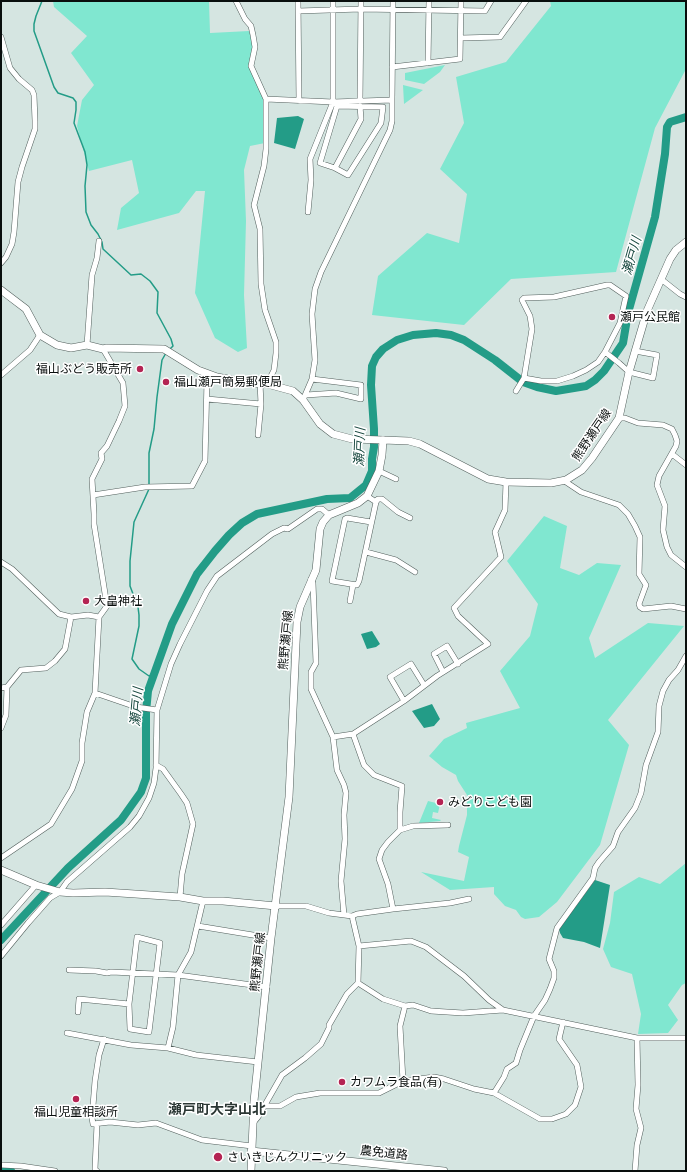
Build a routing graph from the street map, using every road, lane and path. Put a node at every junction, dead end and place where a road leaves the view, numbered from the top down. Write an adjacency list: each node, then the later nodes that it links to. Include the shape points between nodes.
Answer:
1 (236, 1): 20 (street, via 254,35 255,47 251,66)
2 (298, 1): 15 (street)
3 (333, 1): 11 (street)
4 (361, 1): 10 (street)
5 (393, 1): 12 (street)
6 (429, 1): 13 (street)
7 (461, 1): 14 (street)
8 (491, 1): 14 (street, via 485,10)
9 (526, 1): 17 (street, via 500,37)
10 (361, 9): 11 (street); 12 (street); 21 (street)
11 (333, 10): 15 (street); 24 (street)
12 (393, 10): 13 (street); 19 (street)
13 (429, 10): 14 (street); 18 (street)
14 (461, 10): 17 (street)
15 (298, 11): 23 (street)
16 (1, 37): 30 (street, via 10,68 19,80 32,90 35,121 35,129 18,182 12,244)
17 (461, 38): 18 (street, via 460,59)
18 (428, 63): 19 (street)
19 (392, 67): 22 (street)
20 (266, 99): 23 (street); 44 (street, via 266,149 254,205 260,229 261,284 276,342 276,353 274,370)
21 (360, 100): 22 (street); 24 (street)
22 (392, 100): 42 (street, via 390,130 315,289 312,314 315,356)
23 (299, 101): 24 (street)
24 (335, 103): 25 (street); 26 (street, via 320,163); 27 (street, via 310,159)
25 (360, 106): 26 (street, via 361,119); 26 (street, via 383,107 381,123 348,175)
26 (335, 168)
27 (308, 212)
28 (99, 241): 35 (street, via 92,275)
29 (686, 242): 31 (main road, 熊野瀬戸線, via 676,250)
30 (1, 263)
31 (661, 279): 33 (street); 37 (main road, 熊野瀬戸線, via 647,311)
32 (1, 290): 34 (main road, via 26,309)
33 (686, 296)
34 (40, 335): 35 (main road, via 57,345 71,348); 40 (street, via 30,350)
35 (87, 346): 36 (main road)
36 (103, 349): 41 (main road, via 164,348); 58 (street, via 123,383 125,406 107,446 101,453 102,459 92,479)
37 (635, 351): 39 (main road, 熊野瀬戸線); 39 (street, via 657,354 653,378)
38 (606, 353): 39 (street); 43 (street, via 594,365 573,376 557,381); 43 (street, via 620,323 626,296 610,285 554,297 524,298 522,300 530,316 532,328)
39 (629, 372): 49 (main road, 熊野瀬戸線)
40 (1, 375)
41 (210, 375): 44 (main road); 47 (street, via 207,380)
42 (312, 379): 46 (street); 46 (street, via 361,385 361,399 336,393)
43 (524, 379): 45 (street)
44 (264, 384): 46 (main road, via 293,391); 48 (street)
45 (516, 391)
46 (305, 398): 51 (main road, 熊野瀬戸線, via 320,424 334,434 346,438)
47 (206, 399): 48 (street); 58 (street, via 205,460 192,486 145,487)
48 (261, 404): 50 (street)
49 (620, 418): 52 (street, via 638,423 663,425 672,429 677,441); 56 (main road, 熊野瀬戸線, via 582,470)
50 (258, 435)
51 (381, 440): 54 (main road); 57 (main road, 熊野瀬戸線, via 420,444 488,479)
52 (672, 454): 53 (street); 66 (street, via 657,480 665,506 662,530 671,555)
53 (686, 465)
54 (379, 471): 55 (street); 59 (main road)
55 (396, 479)
56 (566, 480): 57 (main road, 熊野瀬戸線, via 551,483); 71 (street, via 580,492 619,505 635,526 640,537 639,574 646,585 640,607 643,609 671,606)
57 (506, 482): 75 (street, via 505,510 495,532 501,557 454,608 458,616 488,644)
58 (93, 495): 73 (street, via 94,524 108,606)
59 (367, 496): 60 (street); 61 (main road, via 358,503)
60 (376, 502): 62 (street, via 382,499); 63 (street)
61 (329, 515): 68 (main road, 熊野瀬戸線, via 320,530 318,560); 81 (street, via 322,509 317,509 288,529 284,528 272,534 217,576 180,644)
62 (410, 518)
63 (371, 522): 64 (street); 69 (street, via 345,519 332,581)
64 (366, 552): 67 (street, via 396,560); 69 (street, via 359,581 357,585)
65 (1, 562): 72 (street, via 12,569 59,614)
66 (686, 567)
67 (415, 572)
68 (311, 579): 85 (street, via 316,663 311,672 311,689); 96 (main road, 熊野瀬戸線, via 297,622 289,797)
69 (353, 585): 70 (street)
70 (350, 601)
71 (686, 609)
72 (71, 617): 73 (street); 78 (street, via 65,649 55,661 46,668 21,670)
73 (99, 617): 79 (street)
74 (686, 656): 115 (street, via 663,691 659,706 658,732 635,808 618,832 613,846 595,868 593,878 557,928 549,960 554,978 545,1000)
75 (458, 664): 76 (street); 76 (street, via 446,646 434,654)
76 (443, 672): 77 (street)
77 (424, 685): 80 (street); 80 (street, via 411,664 390,677)
78 (4, 687): 82 (street, via 7,704 6,715)
79 (96, 693): 81 (street, via 138,707); 89 (street, via 87,712 82,761 72,789 51,824)
80 (404, 701): 84 (street)
81 (156, 710): 86 (street)
82 (2, 721): 83 (street)
83 (1, 728)
84 (353, 734): 85 (street); 88 (street, via 364,765 374,775 402,786)
85 (333, 737): 98 (street, via 337,770 346,793 341,881)
86 (156, 765): 92 (street, via 154,783 139,816); 93 (street, via 163,769 187,803 193,824 182,874)
87 (448, 825): 88 (street, via 413,826)
88 (400, 830): 97 (street, via 382,850 379,859)
89 (1, 858)
90 (1, 870): 91 (main road)
91 (37, 885): 92 (main road); 100 (street)
92 (58, 891): 93 (main road); 104 (street)
93 (180, 897): 95 (main road)
94 (468, 899): 97 (street)
95 (203, 901): 96 (main road); 101 (street)
96 (276, 906): 98 (street, via 306,906); 102 (main road, 熊野瀬戸線)
97 (393, 909): 99 (street)
98 (344, 915): 99 (street)
99 (352, 916): 103 (street)
100 (1, 924)
101 (198, 926): 102 (street); 108 (street, via 192,952)
102 (271, 938): 110 (main road, 熊野瀬戸線)
103 (359, 946): 109 (street); 113 (street, via 411,941 426,947)
104 (1, 956)
105 (70, 970): 106 (street)
106 (132, 974): 107 (street); 107 (street, via 137,937 160,943); 111 (street)
107 (156, 974): 108 (street); 111 (street, via 149,1032 130,1029)
108 (178, 975): 110 (street); 121 (street, via 173,1028)
109 (358, 983): 112 (street, via 383,999); 125 (street, via 347,994 329,1024 330,1028 321,1044 282,1075)
110 (267, 987): 122 (main road, 熊野瀬戸線)
111 (129, 1004): 114 (street, via 79,999)
112 (405, 1006): 113 (street, via 413,1005 438,1012); 123 (street, via 400,1026)
113 (503, 1010): 115 (street)
114 (78, 1012)
115 (534, 1016): 116 (street); 124 (street, via 516,1063 506,1068 504,1077)
116 (563, 1022): 118 (street); 124 (street, via 559,1039 577,1065 581,1087 572,1109 552,1119 540,1119)
117 (67, 1033): 120 (street)
118 (637, 1038): 119 (street); 134 (street, via 636,1109 641,1128)
119 (686, 1038)
120 (104, 1039): 121 (street); 127 (street, via 99,1055 92,1118 93,1124)
121 (168, 1048): 122 (street, via 196,1055)
122 (258, 1062): 126 (main road, 熊野瀬戸線)
123 (402, 1081): 124 (street, via 434,1077); 125 (street, via 379,1092 320,1093 296,1097 280,1106)
124 (494, 1093)
125 (264, 1106): 126 (street)
126 (253, 1123): 128 (main road, 熊野瀬戸線)
127 (97, 1124): 128 (street, via 156,1123 202,1140); 131 (street)
128 (252, 1148): 132 (main road, 熊野瀬戸線); 133 (main road, 農免道路)
129 (1, 1165): 130 (street)
130 (55, 1171)
131 (97, 1171)
132 (251, 1171)
133 (444, 1171)
134 (634, 1171)

